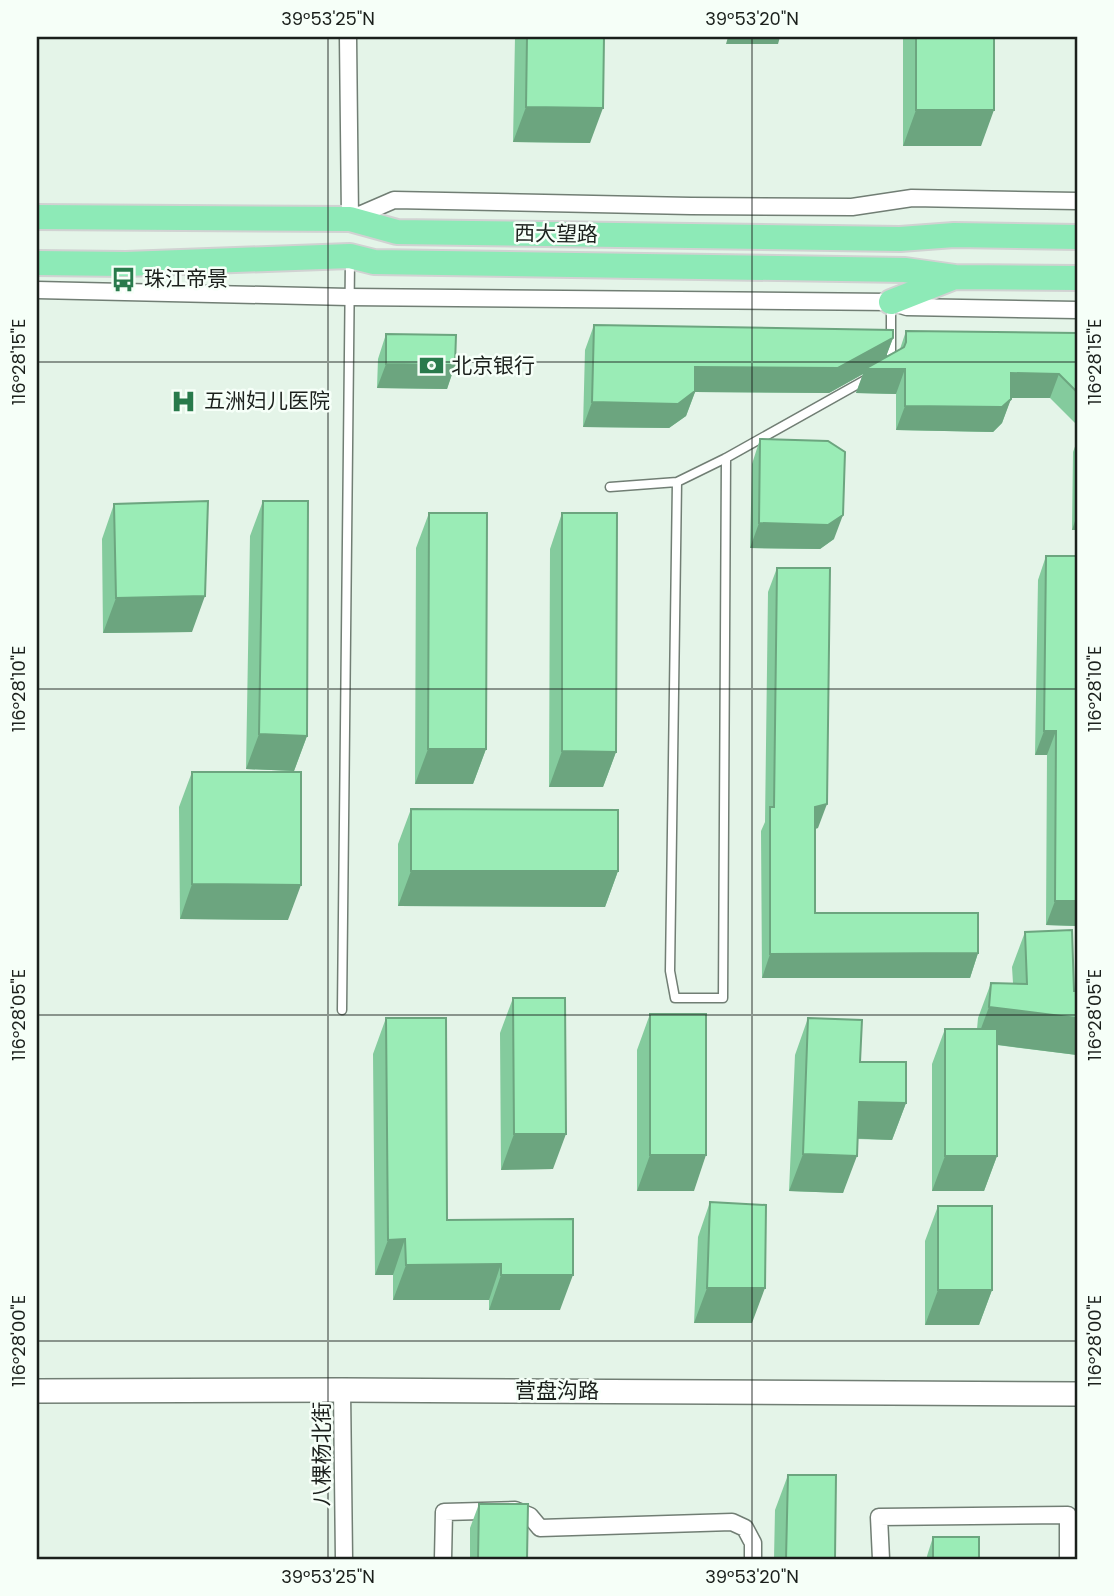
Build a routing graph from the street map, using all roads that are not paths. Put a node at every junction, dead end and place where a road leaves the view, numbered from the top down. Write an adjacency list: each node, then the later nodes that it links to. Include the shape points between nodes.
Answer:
1 (348, 37): 4 (street)
2 (1077, 201): 4 (street, via 912,198 852,206 677,206 394,200)
3 (37, 217): 4 (main road, 西大望路)
4 (349, 219): 5 (main road, 西大望路, via 397,232)
5 (1077, 237)
6 (349, 256): 7 (main road, 西大望路); 8 (main road, 西大望路, via 374,262 905,270); 11 (lane)
7 (37, 263)
8 (955, 276): 9 (main road, 西大望路); 12 (main road)
9 (1077, 278)
10 (37, 290): 11 (street)
11 (349, 297): 12 (street); 17 (lane)
12 (891, 302): 13 (street, via 907,307); 14 (lane, via 891,366)
13 (1077, 310)
14 (726, 458): 15 (lane); 15 (lane, via 723,998 675,998 670,971)
15 (677, 482): 16 (lane)
16 (610, 487)
17 (342, 1010)
18 (342, 1390): 19 (street, 营盘沟路); 20 (street, 营盘沟路); 21 (street, 八棵杨北街)
19 (37, 1391)
20 (1077, 1394)
21 (344, 1559)
22 (443, 1559): 23 (street, via 444,1512 514,1510 530,1516 540,1528 732,1522 746,1528 753,1543)
23 (753, 1559)
24 (881, 1559): 25 (street, via 879,1517 1068,1515)
25 (1068, 1559)

